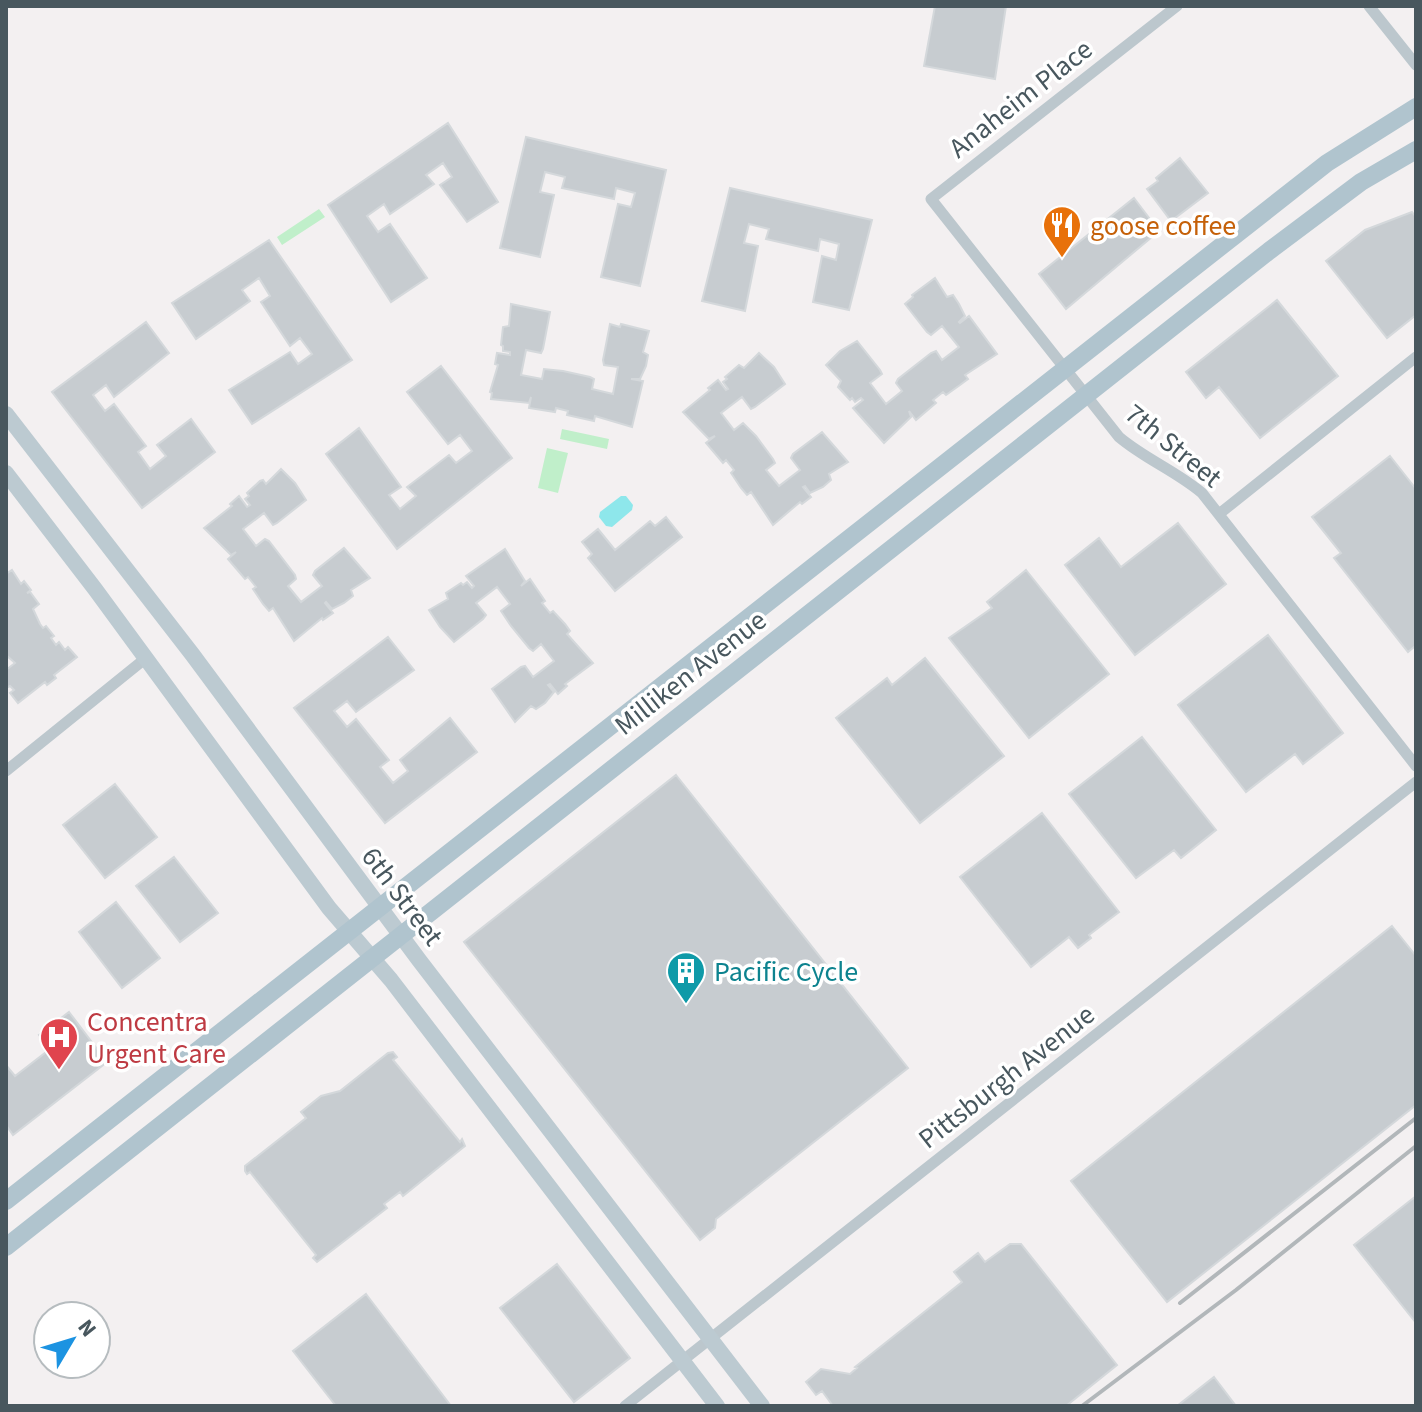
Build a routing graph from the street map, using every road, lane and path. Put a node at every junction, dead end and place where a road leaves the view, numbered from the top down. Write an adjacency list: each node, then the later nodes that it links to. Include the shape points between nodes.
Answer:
1 (1177, 6): 6 (street, Anaheim Place)
2 (1369, 6): 3 (street)
3 (1416, 65)
4 (1416, 107): 8 (main road, Milliken Avenue, via 1327,163)
5 (1416, 150): 9 (main road, Milliken Avenue, via 1361,182)
6 (931, 199): 8 (street, 7th Street)
7 (1416, 357): 12 (street)
8 (1067, 369): 9 (street, 7th Street); 17 (main road, Milliken Avenue)
9 (1087, 393): 12 (street, 7th Street, via 1119,437 1181,476); 19 (main road, Milliken Avenue)
10 (6, 414): 17 (main road, 6th Street)
11 (6, 473): 13 (main road)
12 (1219, 514): 14 (street, 7th Street)
13 (146, 658): 15 (street); 18 (main road)
14 (1416, 766)
15 (6, 771)
16 (1416, 782): 23 (street, Pittsburgh Avenue)
17 (379, 907): 18 (main road, Milliken Avenue); 19 (main road, 6th Street)
18 (348, 931): 20 (main road); 21 (main road, Milliken Avenue)
19 (400, 935): 20 (main road, Milliken Avenue); 23 (main road, 6th Street)
20 (371, 958): 22 (main road, Milliken Avenue); 24 (main road)
21 (6, 1201)
22 (6, 1247)
23 (710, 1340): 24 (street, Pittsburgh Avenue); 27 (main road, 6th Street)
24 (682, 1362): 25 (street, Pittsburgh Avenue); 26 (main road)
25 (625, 1406)
26 (717, 1406)
27 (762, 1406)

